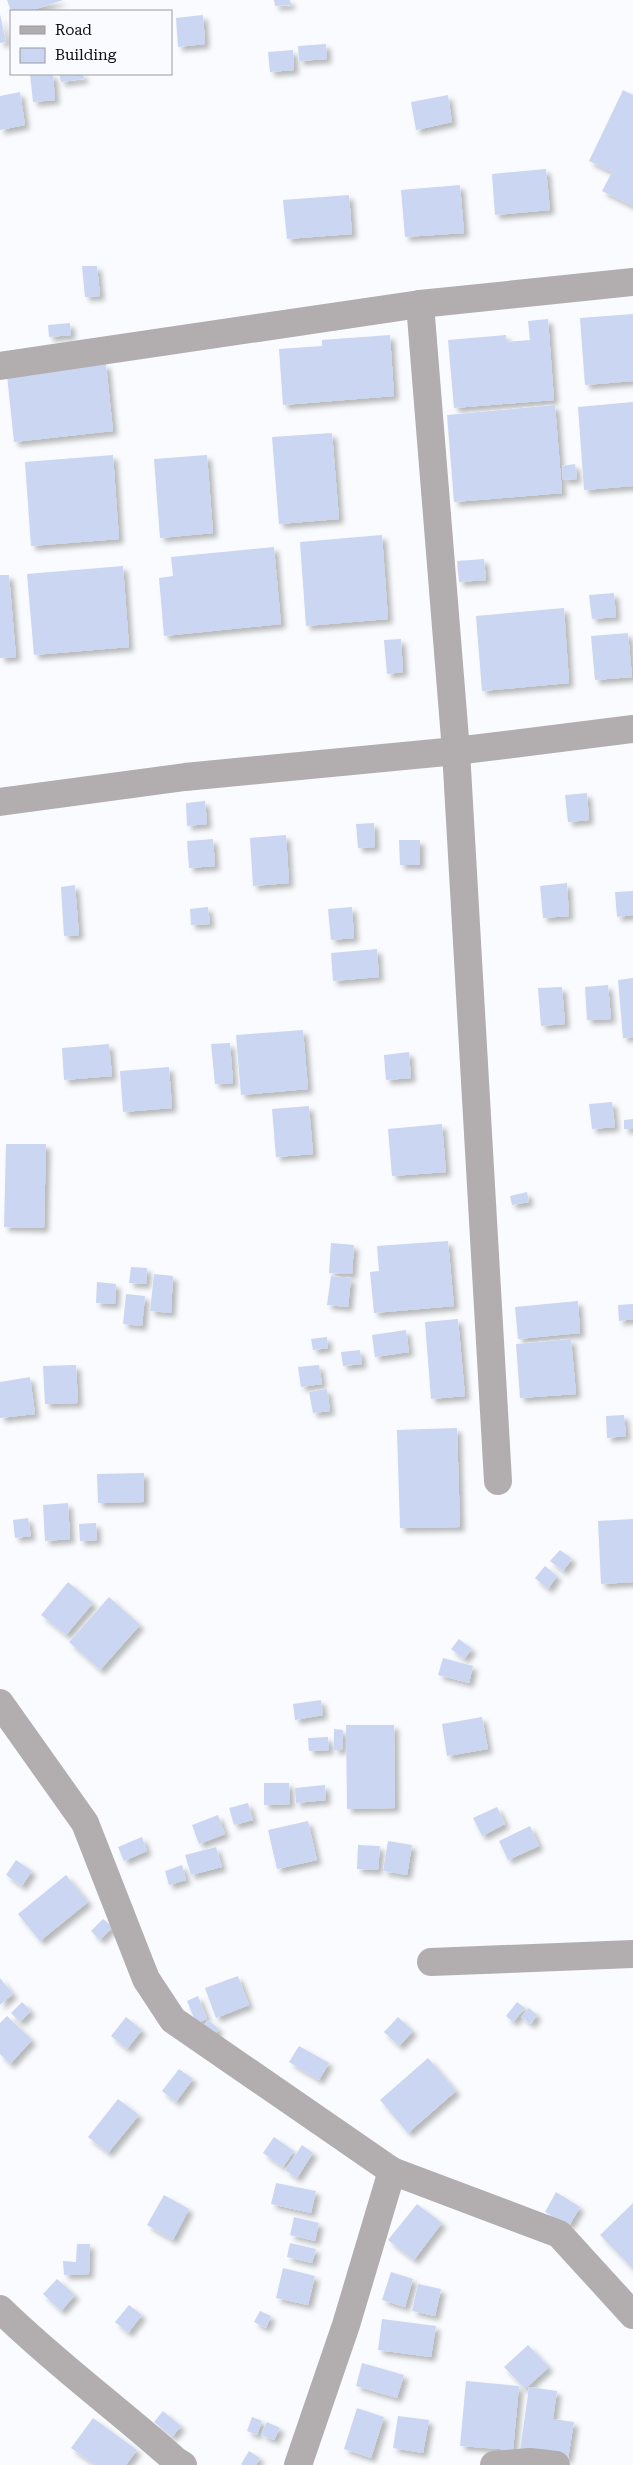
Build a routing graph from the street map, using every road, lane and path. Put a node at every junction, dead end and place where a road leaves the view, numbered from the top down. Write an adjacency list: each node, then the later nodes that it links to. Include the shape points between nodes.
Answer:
1 (633, 282): 2 (street)
2 (420, 304): 3 (street); 5 (street)
3 (0, 366)
4 (633, 729): 5 (street)
5 (456, 750): 6 (street, via 185,776); 7 (street)
6 (0, 802)
7 (498, 1481)
8 (0, 1703): 11 (street, via 85,1823 146,1979 173,2020)
9 (633, 1954): 10 (street)
10 (431, 1962)
11 (392, 2171): 13 (street, via 559,2234); 15 (street, via 346,2325)
12 (0, 2309): 14 (street, via 30,2338)
13 (633, 2315)
14 (183, 2465)
15 (298, 2465)
16 (494, 2465): 17 (street, via 530,2462)
17 (556, 2465)

